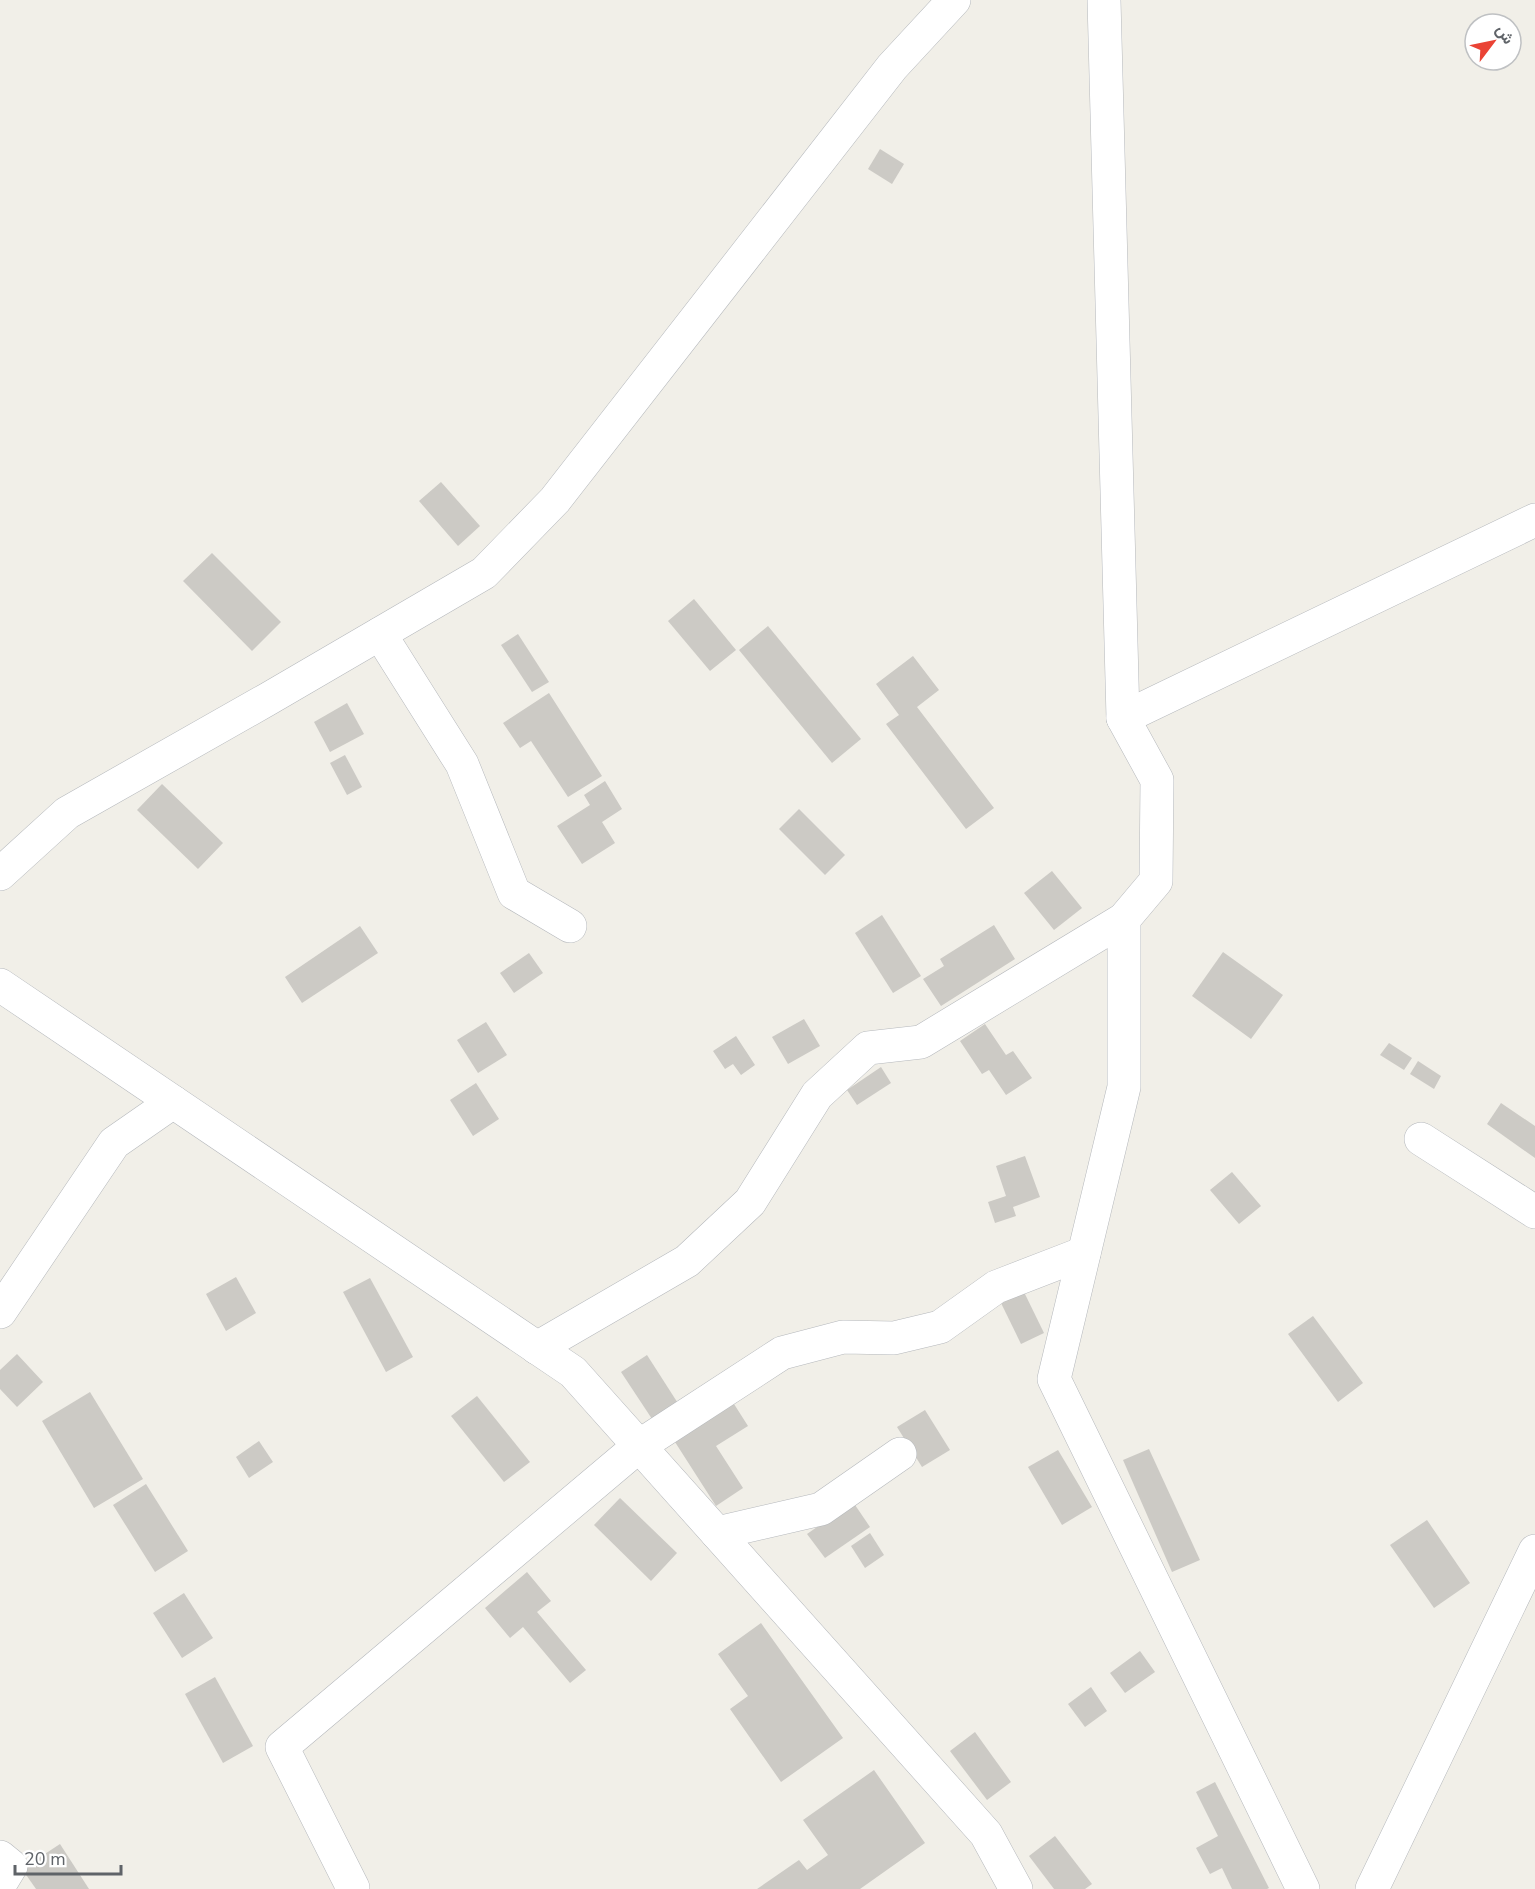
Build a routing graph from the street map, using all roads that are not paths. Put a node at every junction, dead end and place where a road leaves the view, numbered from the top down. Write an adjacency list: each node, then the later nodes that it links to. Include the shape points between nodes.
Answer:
1 (954, 0): 4 (street, via 892,67 555,500 484,573)
2 (1104, 0): 5 (street)
3 (1535, 520): 5 (street)
4 (380, 634): 6 (street, via 67,813); 8 (street, via 462,764 513,893)
5 (1123, 718): 7 (street, via 1157,780 1156,881)
6 (0, 874)
7 (1124, 919): 13 (street, via 1124,1087); 15 (street, via 921,1042 868,1048 817,1095 750,1202 687,1261)
8 (570, 926)
9 (0, 985): 10 (street)
10 (173, 1102): 14 (street, via 114,1143); 15 (street)
11 (1421, 1139): 12 (street)
12 (1535, 1212)
13 (1084, 1253): 16 (street, via 996,1287 940,1327 894,1338 843,1337 782,1353); 24 (street, via 1054,1379)
14 (0, 1312)
15 (537, 1348): 16 (street, via 573,1372)
16 (639, 1446): 18 (street); 22 (street, via 282,1747)
17 (900, 1454): 18 (street, via 821,1509)
18 (717, 1533): 23 (street, via 986,1834)
19 (1535, 1551): 25 (street)
20 (0, 1857): 21 (street, via 11,1866)
21 (0, 1884)
22 (351, 1889)
23 (1016, 1889)
24 (1303, 1889)
25 (1372, 1889)

